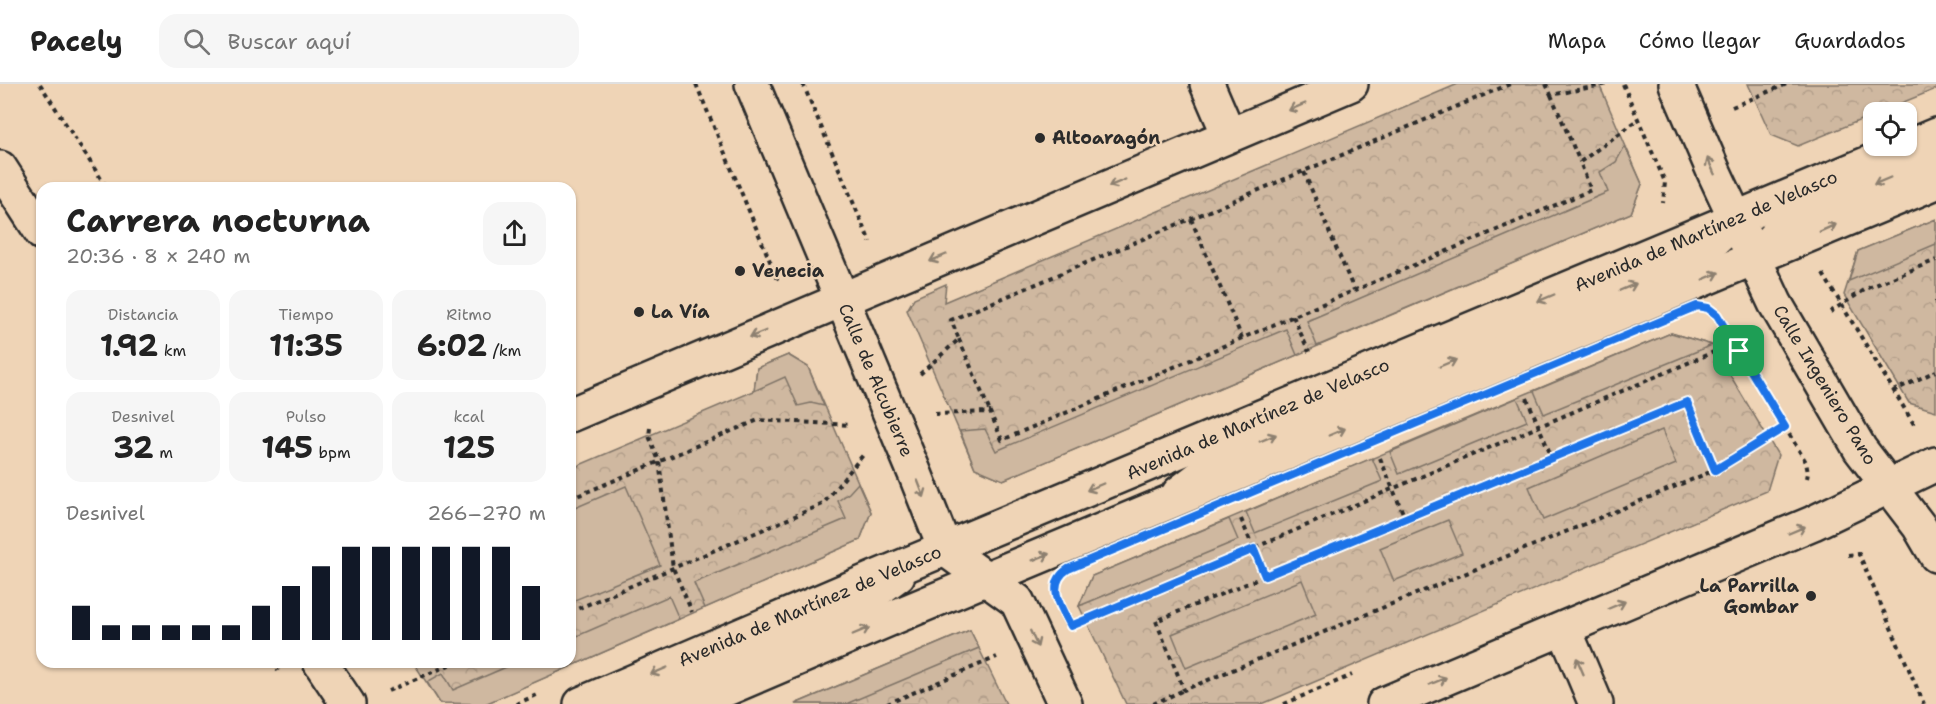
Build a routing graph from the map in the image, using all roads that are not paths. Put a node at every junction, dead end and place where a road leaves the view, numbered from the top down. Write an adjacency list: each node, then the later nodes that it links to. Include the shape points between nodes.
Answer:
1 (752, 84): 12 (main road, Calle de Alcubierre)
2 (1208, 84): 5 (main road)
3 (1351, 84): 5 (main road, one-way to 5)
4 (1676, 84): 11 (main road, Calle Ingeniero Pano, one-way to 4)
5 (1229, 135): 12 (main road, one-way to 12)
6 (1936, 135): 11 (main road, Avenida de Martínez de Velasco)
7 (1936, 159): 11 (main road, one-way to 11, via 1801,215 1784,227)
8 (0, 168): 10 (main road)
9 (1936, 182): 11 (main road, Avenida de Martínez de Velasco, one-way to 9)
10 (36, 224)
11 (1745, 239): 15 (main road, Calle Ingeniero Pano, via 1791,332 1860,449); 16 (main road, Avenida de Martínez de Velasco, one-way to 11); 16 (main road, one-way to 11, via 1221,461 1251,445 1677,266 1718,239); 19 (main road, Avenida de Martínez de Velasco, one-way to 19)
12 (842, 299): 13 (main road, one-way to 13); 19 (main road, Calle de Alcubierre, one-way to 19)
13 (576, 412)
14 (1936, 464): 15 (main road)
15 (1889, 487): 17 (main road, Calle Ingeniero Pano); 20 (main road, one-way to 15)
16 (1167, 504): 19 (main road, Avenida de Martínez de Velasco, one-way to 16)
17 (1936, 555)
18 (914, 562): 19 (main road, Avenida de Martínez de Velasco); 23 (main road, Avenida de Martínez de Velasco, one-way to 23); 24 (main road, via 828,623)
19 (967, 565): 25 (main road, Avenida de Martínez de Velasco, one-way to 19); 26 (main road, one-way to 26, via 1017,601)
20 (1564, 628): 27 (main road, one-way to 20); 28 (main road, one-way to 20)
21 (324, 668): 22 (main road)
22 (348, 704)
23 (581, 704)
24 (637, 704)
25 (691, 704)
26 (1065, 704)
27 (1384, 704)
28 (1596, 704)

